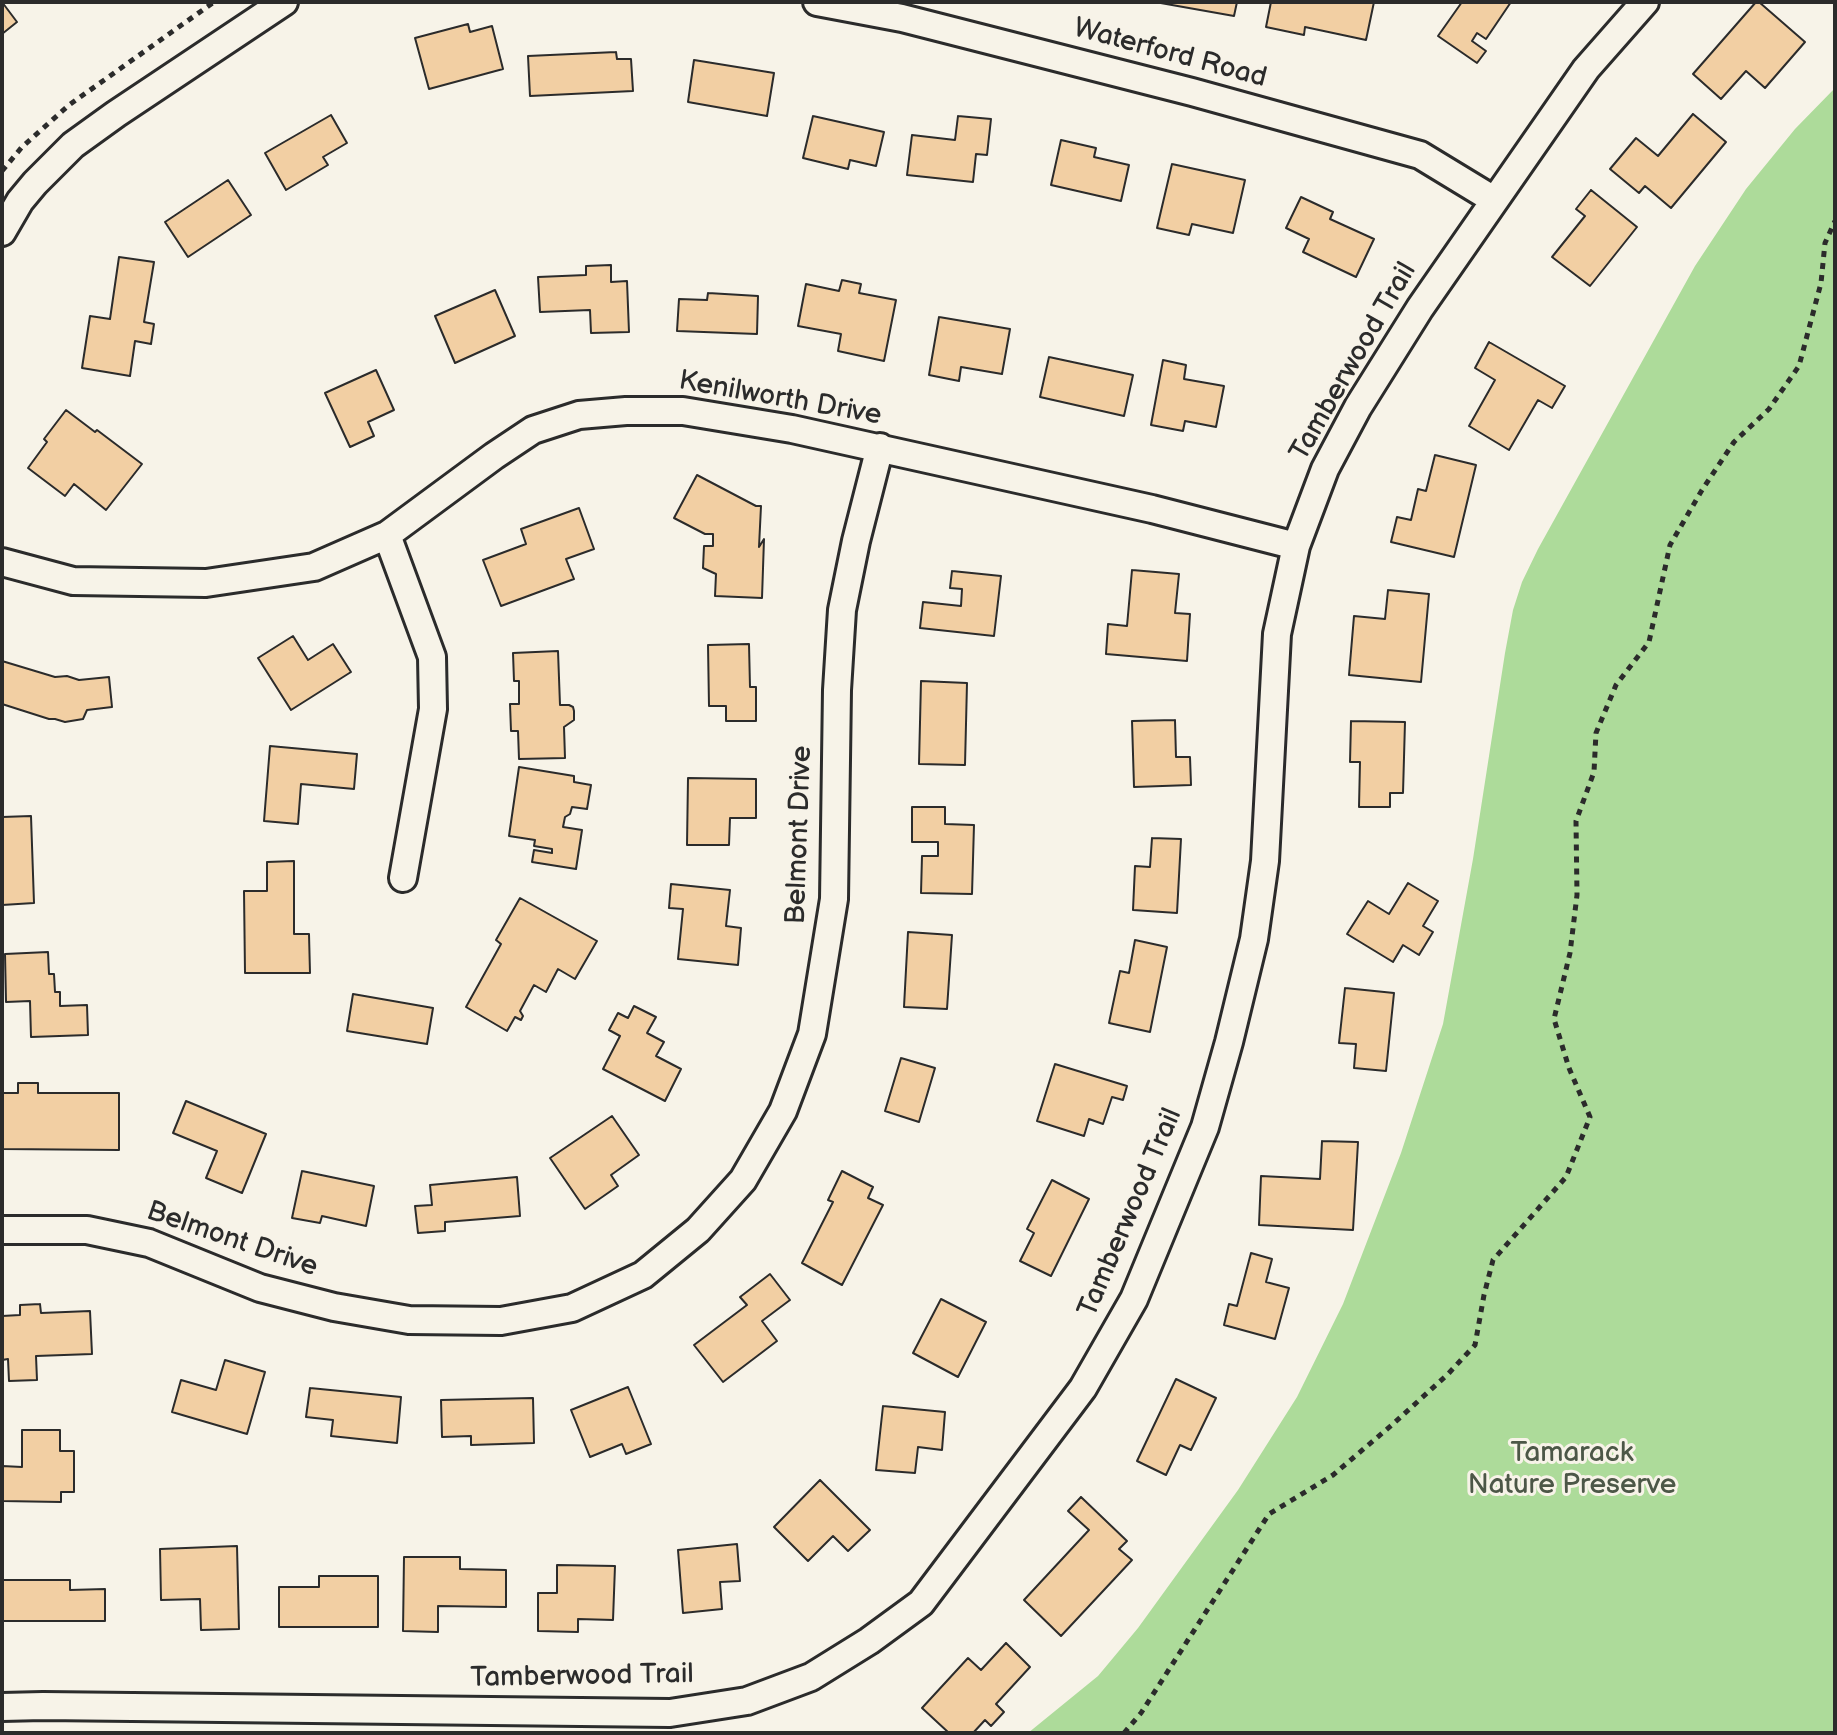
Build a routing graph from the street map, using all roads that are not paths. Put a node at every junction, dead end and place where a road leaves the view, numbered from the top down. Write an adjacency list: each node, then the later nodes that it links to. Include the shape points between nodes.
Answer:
1 (284, 2): 5 (street, via 73,145 20,201)
2 (817, 2): 4 (street, Waterford Road, via 933,26 1420,155)
3 (1645, 2): 4 (street, Tamberwood Trail, via 1586,69)
4 (1494, 200): 8 (street, Tamberwood Trail, via 1358,407 1325,469)
5 (2, 232)
6 (880, 447): 7 (street, Kenilworth Drive, via 683,411 579,415 533,430); 8 (street, Kenilworth Drive); 11 (street, Belmont Drive, via 842,610 834,899 812,1034 783,1111 743,1180 698,1230 629,1282 572,1308 501,1321 409,1320 334,1307 260,1288 149,1243 87,1230)
7 (387, 535): 9 (street, Kenilworth Drive, via 314,567 206,583 73,581); 10 (street, via 432,657 433,709)
8 (1296, 546): 12 (street, Tamberwood Trail, via 1277,634 1265,861 1254,939 1205,1127 1134,1299 1083,1388 921,1603 811,1677 747,1701 670,1713)
9 (2, 562)
10 (403, 878)
11 (2, 1230)
12 (2, 1707)

